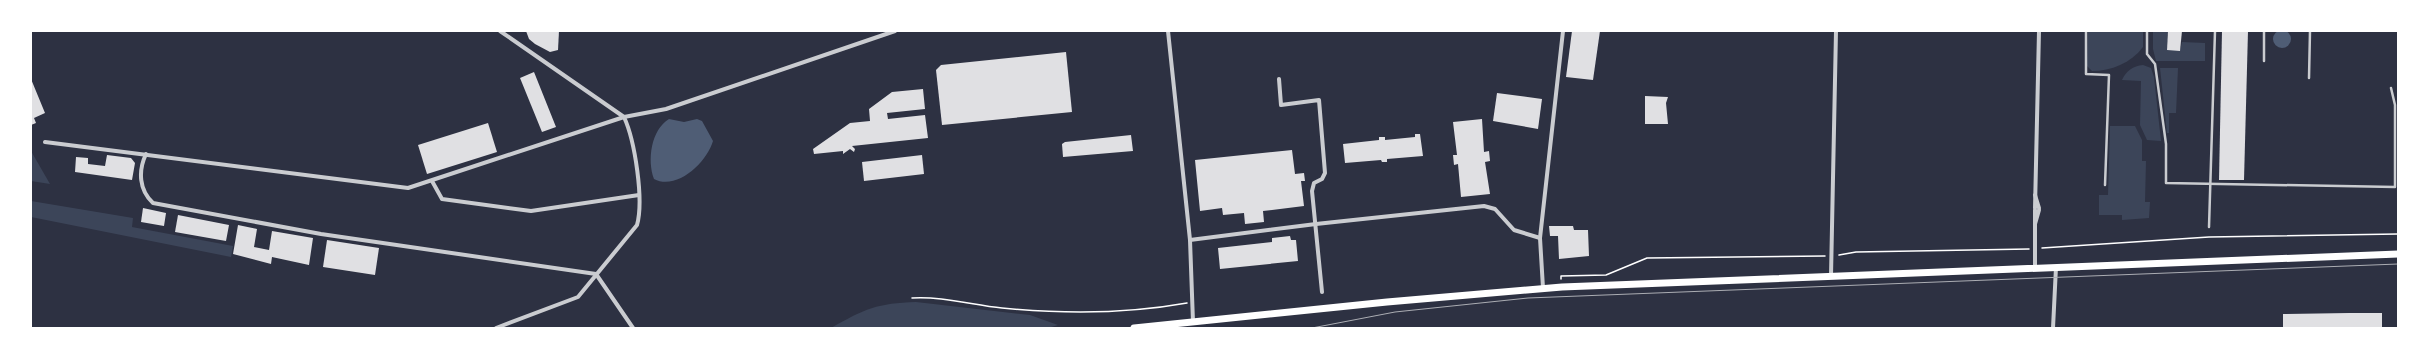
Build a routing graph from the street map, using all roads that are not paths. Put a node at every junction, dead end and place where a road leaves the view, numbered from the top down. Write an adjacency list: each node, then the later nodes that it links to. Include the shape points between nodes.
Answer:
1 (500, 31): 16 (street)
2 (895, 31): 16 (street, via 666,109)
3 (1168, 31): 26 (street)
4 (1563, 31): 25 (street)
5 (1836, 31): 31 (street)
6 (2039, 31): 29 (street)
7 (2086, 31): 21 (lane, via 2086,74 2109,75)
8 (2147, 31): 20 (lane, via 2147,54 2155,64 2166,146 2166,183)
9 (2215, 31): 20 (lane)
10 (2264, 31): 12 (lane)
11 (2310, 31): 13 (lane)
12 (2264, 60)
13 (2309, 78)
14 (1279, 79): 23 (street, via 1281,105 1319,100 1325,173 1322,179 1314,183 1312,191)
15 (2391, 88): 20 (lane, via 2395,105 2395,187)
16 (624, 117): 19 (street); 22 (street, via 630,130)
17 (45, 142): 18 (street)
18 (146, 154): 19 (street, via 390,187 408,188); 30 (street, via 142,163 141,179 146,196 164,206 322,234)
19 (432, 181): 22 (street, via 442,199 531,211)
20 (2212, 184): 24 (lane)
21 (2106, 185)
22 (639, 195): 30 (street, via 641,212 637,225)
23 (1316, 224): 25 (street, via 1484,206 1495,209 1514,230); 26 (street); 33 (street)
24 (2210, 228)
25 (1540, 238): 32 (street)
26 (1190, 240): 34 (street)
27 (2398, 254): 28 (main road)
28 (2056, 267): 29 (main road); 38 (street)
29 (2035, 268): 31 (main road)
30 (596, 274): 35 (street, via 578,297); 36 (street)
31 (1831, 276): 32 (main road)
32 (1543, 288): 34 (main road)
33 (1322, 292)
34 (1193, 322): 37 (main road)
35 (496, 328)
36 (633, 328)
37 (1134, 328)
38 (2053, 328)

